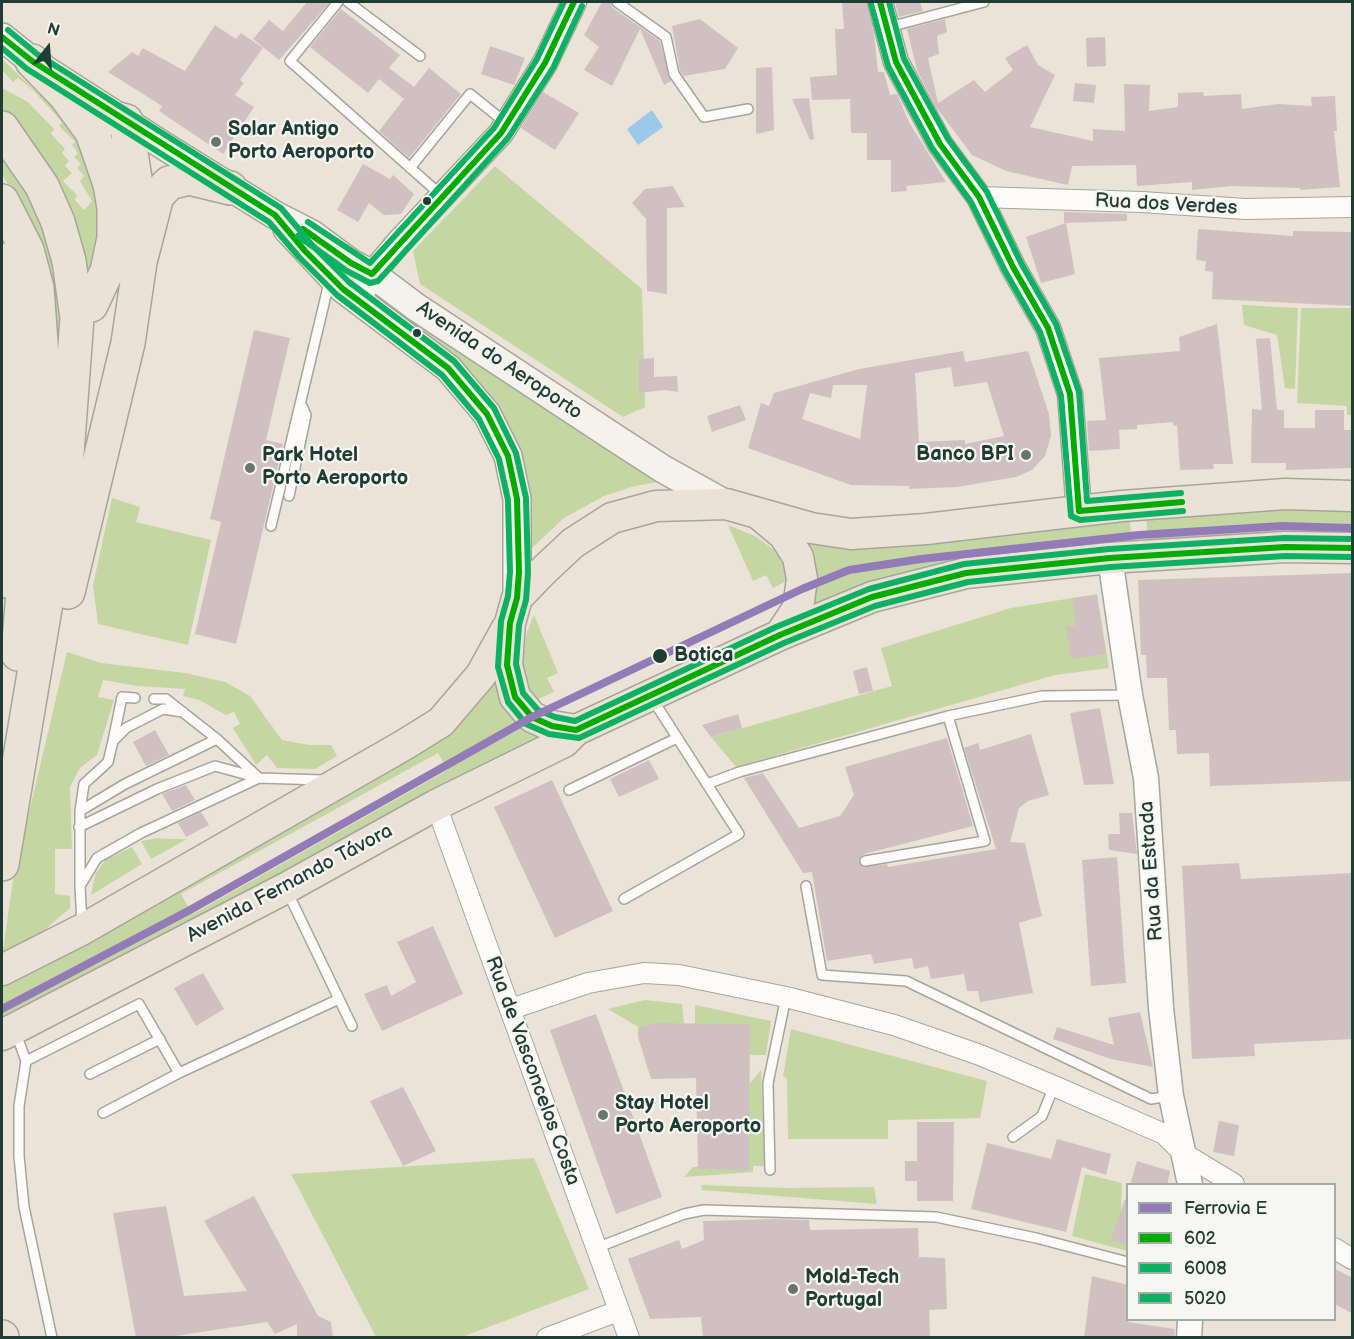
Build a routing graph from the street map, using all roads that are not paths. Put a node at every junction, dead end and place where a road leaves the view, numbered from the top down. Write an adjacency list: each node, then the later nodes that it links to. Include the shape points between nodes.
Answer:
1 (338, 2): 16 (lane, via 290,61)
2 (348, 2): 9 (lane)
3 (574, 2): 13 (street, via 545,63)
4 (617, 2): 11 (lane, via 666,37 674,74 704,117)
5 (880, 2): 7 (street)
6 (984, 2): 7 (lane)
7 (887, 27): 19 (street, via 896,62 940,144)
8 (2, 37): 10 (main road, Avenida do Aeroporto)
9 (420, 56)
10 (32, 61): 12 (main road, Avenida do Aeroporto); 15 (highway, via 65,95)
11 (748, 109)
12 (126, 121): 15 (highway, via 102,119); 17 (main road, Avenida do Aeroporto); 24 (highway, via 137,191)
13 (507, 124): 16 (lane, via 470,94); 18 (street)
14 (2, 128): 56 (highway, via 37,177 58,222 69,261 77,318 66,468)
15 (92, 132): 28 (highway, via 104,160 114,207 114,238 107,271)
16 (411, 168): 18 (lane)
17 (231, 188): 22 (main road, Avenida do Aeroporto); 24 (highway, via 189,178 169,183 157,196)
18 (442, 196): 25 (street)
19 (980, 197): 21 (street, Rua dos Verdes, via 1245,209); 33 (street, via 1048,328 1070,394)
20 (2, 201): 56 (highway, via 27,250 37,288 42,357 14,701)
21 (1353, 207)
22 (275, 215): 25 (main road, Avenida do Aeroporto); 27 (main road, Avenida do Aeroporto, via 305,251)
23 (2, 260): 38 (highway, via 12,301 16,374 15,440)
24 (140, 262): 56 (highway, via 126,354 47,686)
25 (372, 274): 27 (street); 32 (main road, Avenida do Aeroporto, via 612,436)
26 (328, 286): 29 (lane)
27 (358, 301): 39 (main road, Avenida do Aeroporto, via 448,368 487,414 508,456 517,499)
28 (91, 305)
29 (302, 406): 30 (lane, via 306,415); 35 (lane, via 296,416)
30 (289, 495)
31 (1353, 496): 33 (main road, via 1285,494)
32 (726, 504): 34 (main road); 39 (main road, via 657,506 612,518 573,543)
33 (1079, 511): 34 (main road, via 851,534)
34 (759, 514): 40 (main road, via 784,535 798,557 802,579 798,608)
35 (271, 526)
36 (1353, 548): 37 (main road, Avenida Fernando Távora, via 1284,547)
37 (1110, 558): 40 (main road, Avenida Fernando Távora, via 966,573 872,597); 42 (street, Rua da Estrada)
38 (2, 580)
39 (514, 611): 47 (main road, via 507,665 515,697 532,717); 52 (main road, via 481,675 441,722)
40 (780, 635): 41 (main road, Avenida Fernando Távora)
41 (650, 695): 47 (main road, Avenida Fernando Távora); 48 (lane)
42 (1130, 695): 46 (lane, via 1042,696); 77 (street, Rua da Estrada, via 1146,778 1161,1008)
43 (135, 698): 50 (lane, via 122,697)
44 (154, 699): 45 (lane, via 166,699)
45 (183, 712): 49 (lane); 50 (lane, via 163,709 126,728)
46 (948, 716): 53 (lane); 59 (lane, via 985,841)
47 (576, 730): 55 (main road, Avenida Fernando Távora, via 564,742)
48 (678, 738): 53 (lane); 54 (lane)
49 (217, 739): 51 (lane); 57 (lane)
50 (113, 741): 57 (lane, via 108,762 84,784)
51 (259, 778): 52 (lane); 58 (lane, via 215,766); 61 (lane, via 141,833 98,858)
52 (343, 780): 65 (main road)
53 (707, 784): 64 (lane, via 739,834)
54 (570, 790)
55 (436, 805): 63 (main road, Avenida Fernando Távora); 69 (street, Rua de Vasconcelos Costa)
56 (11, 809): 60 (highway)
57 (80, 811): 58 (lane)
58 (80, 827): 61 (lane)
59 (865, 861)
60 (2, 864)
61 (80, 886): 65 (lane)
62 (806, 886): 77 (lane, via 822,975 906,981 1151,1099)
63 (286, 888): 68 (lane); 71 (main road, Avenida Fernando Távora)
64 (624, 898)
65 (83, 929): 66 (main road)
66 (2, 970)
67 (786, 997): 69 (street, via 679,975 644,973 588,983); 76 (street, via 894,1025); 81 (lane, via 768,1083)
68 (339, 999): 70 (lane); 74 (lane)
69 (511, 1009): 84 (street, Rua de Vasconcelos Costa)
70 (352, 1026)
71 (8, 1032): 73 (lane)
72 (160, 1039): 73 (lane, via 139,1004); 74 (lane); 75 (lane)
73 (26, 1061): 90 (lane, via 19,1106 19,1156 24,1207)
74 (179, 1073): 78 (lane)
75 (90, 1074)
76 (1054, 1086): 79 (lane, via 1042,1116); 80 (street, via 1164,1134)
77 (1171, 1096): 80 (street, Rua da Estrada)
78 (103, 1113)
79 (1013, 1137)
80 (1183, 1153): 82 (street, Rua da Estrada); 83 (street)
81 (770, 1170)
82 (1190, 1183)
83 (1231, 1183)
84 (596, 1248): 87 (lane, via 704,1210 936,1217); 88 (street, Rua de Vasconcelos Costa)
85 (1336, 1249): 86 (street)
86 (1353, 1259)
87 (1126, 1261)
88 (618, 1311): 91 (street); 92 (street, Rua de Vasconcelos Costa)
89 (1190, 1321): 93 (street)
90 (52, 1338)
91 (548, 1338)
92 (629, 1338)
93 (1189, 1338)

